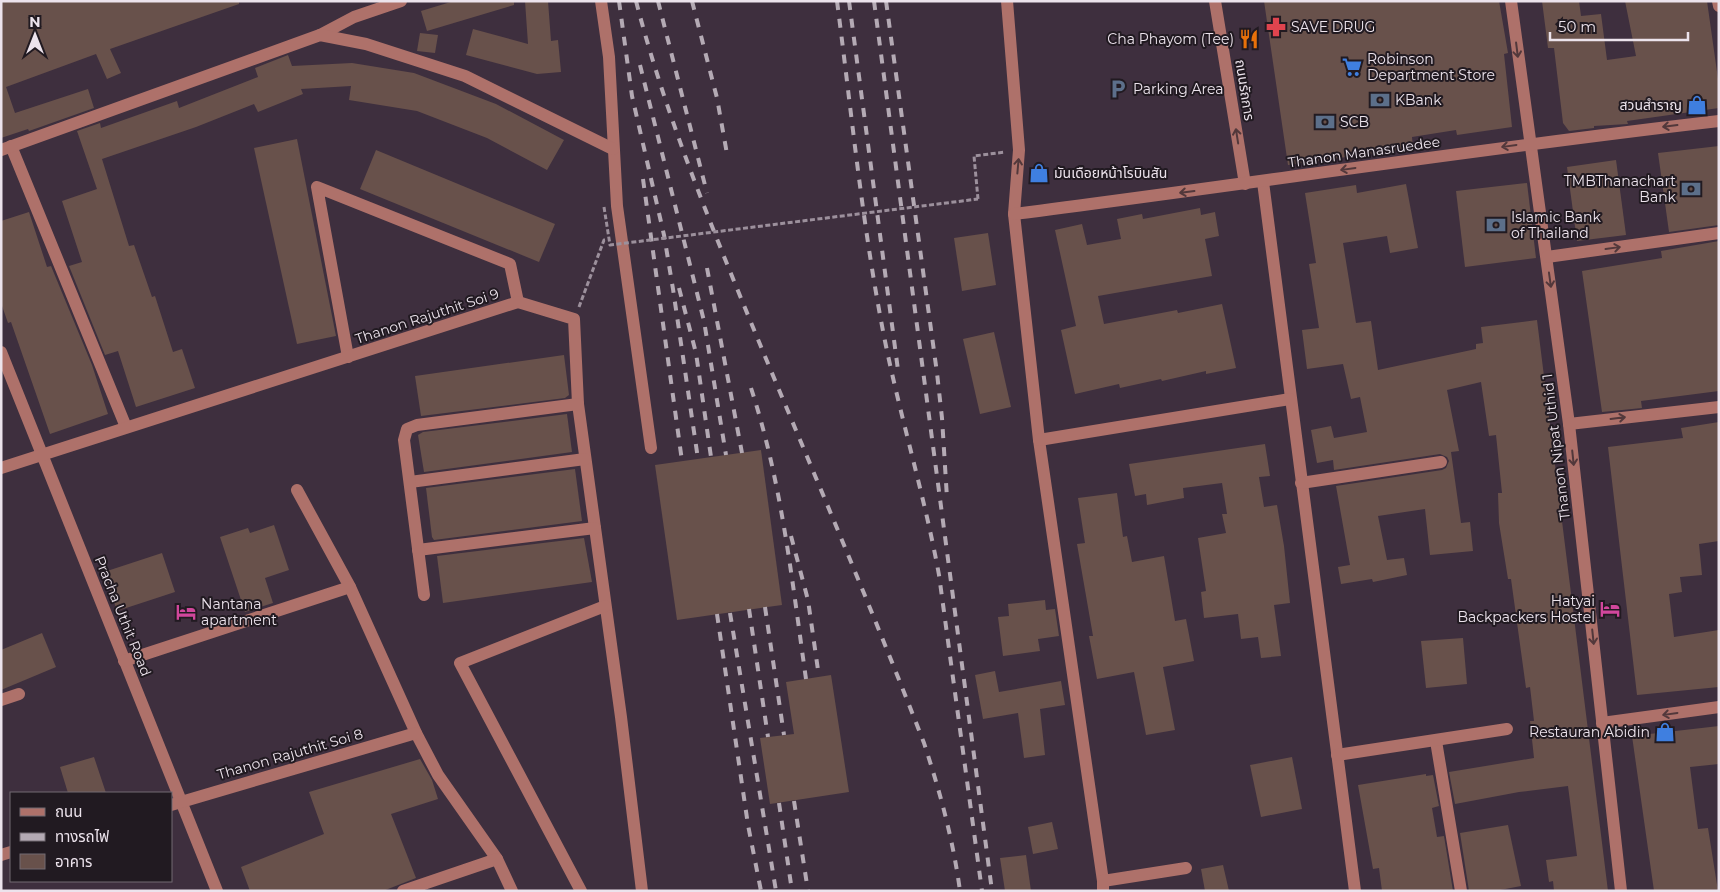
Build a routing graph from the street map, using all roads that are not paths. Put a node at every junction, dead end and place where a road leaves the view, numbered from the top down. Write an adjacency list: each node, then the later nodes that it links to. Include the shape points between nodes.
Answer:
1 (401, 1): 8 (street, via 354,17)
2 (601, 1): 12 (street, via 609,57)
3 (1007, 1): 15 (street, one-way to 3, via 1019,150)
4 (1215, 1): 14 (street, ถนนรัถการ, one-way to 4)
5 (1511, 1): 10 (street, Thanon Nipat Uthid 1, one-way to 10)
6 (1718, 1): 7 (street)
7 (1719, 6)
8 (320, 34): 11 (street); 12 (street, via 366,44 465,76)
9 (1719, 121): 10 (street, Thanon Manasruedee, one-way to 10)
10 (1529, 143): 13 (street, Thanon Manasruedee, one-way to 13); 17 (street, Thanon Nipat Uthid 1)
11 (6, 148): 25 (street)
12 (613, 149): 27 (street)
13 (1263, 182): 14 (street, Thanon Manasruedee); 21 (street)
14 (1244, 184): 15 (street, Thanon Manasruedee, one-way to 15)
15 (1014, 214): 26 (street)
16 (1719, 234): 17 (street, one-way to 16)
17 (1547, 256): 24 (street, Thanon Nipat Uthid 1, one-way to 24)
18 (518, 302): 20 (street, Thanon Rajuthit Soi 9); 20 (street, via 510,264 316,187); 22 (street, Thanon Rajuthit Soi 9, via 574,319)
19 (1, 352): 28 (street, Pracha Uthit Road)
20 (348, 357): 25 (street, Thanon Rajuthit Soi 9)
21 (1290, 399): 26 (street); 33 (street)
22 (578, 404): 29 (street); 32 (street, via 412,426 407,429 404,440)
23 (1719, 406): 24 (street, one-way to 23)
24 (1569, 424): 44 (street, Thanon Nipat Uthid 1, one-way to 44)
25 (126, 427): 28 (street, Thanon Rajuthit Soi 9)
26 (1039, 440): 52 (street)
27 (651, 448)
28 (43, 456): 31 (street, Thanon Rajuthit Soi 9); 40 (street, Pracha Uthit Road)
29 (585, 459): 32 (street); 35 (street)
30 (1441, 462): 33 (street)
31 (1, 468)
32 (410, 482): 36 (street)
33 (1301, 483): 48 (street)
34 (298, 490): 37 (street)
35 (595, 528): 36 (street); 39 (street)
36 (418, 550): 38 (street)
37 (350, 587): 40 (street); 46 (street)
38 (424, 595)
39 (606, 606): 56 (street, via 460,663); 57 (street)
40 (124, 661): 49 (street, Pracha Uthit Road)
41 (20, 694): 42 (street)
42 (1, 700)
43 (1719, 707): 44 (street, one-way to 44)
44 (1602, 723): 60 (street, Thanon Nipat Uthid 1)
45 (1507, 729): 47 (street)
46 (416, 733): 49 (street, Thanon Rajuthit Soi 8); 50 (street, via 438,775)
47 (1436, 741): 48 (street); 59 (street)
48 (1337, 755): 58 (street)
49 (177, 803): 53 (street, Pracha Uthit Road)
50 (497, 859): 54 (street); 55 (street)
51 (1186, 868): 52 (street)
52 (1103, 886)
53 (217, 891)
54 (403, 891)
55 (512, 891)
56 (581, 891)
57 (642, 891)
58 (1355, 891)
59 (1462, 891)
60 (1622, 891)

